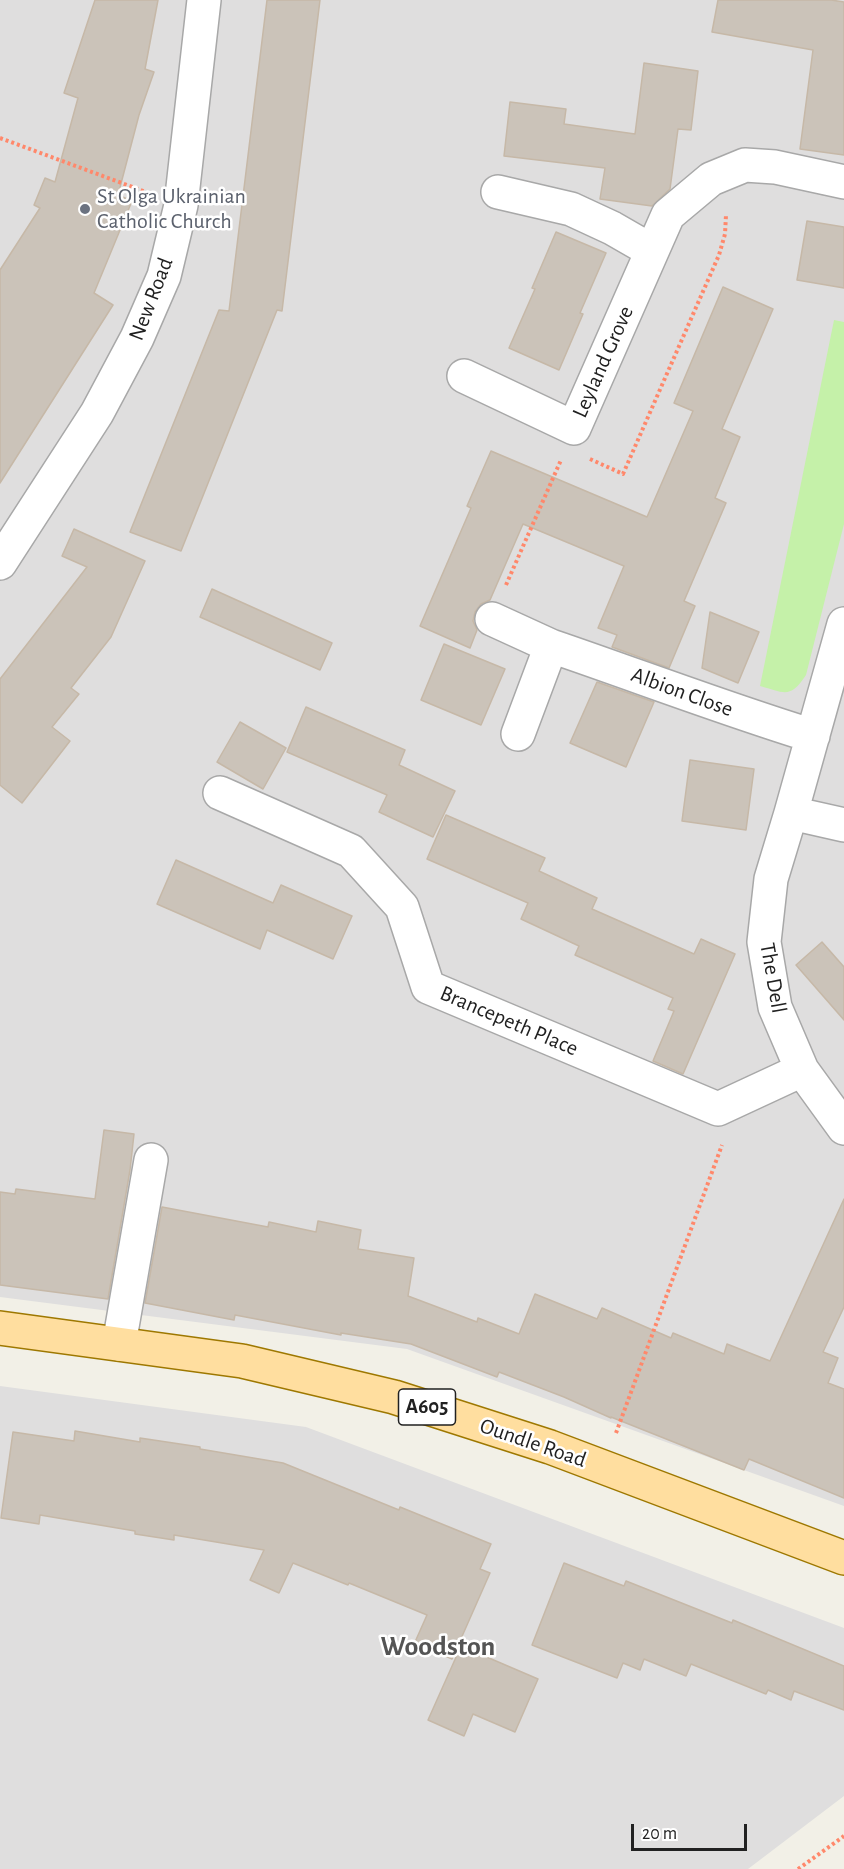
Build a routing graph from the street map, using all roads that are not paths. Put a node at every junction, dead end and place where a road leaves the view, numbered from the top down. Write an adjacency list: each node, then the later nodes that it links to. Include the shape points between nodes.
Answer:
1 (204, 0): 6 (street, New Road, via 181,205 164,276 97,413)
2 (844, 182): 4 (street, Leyland Grove, via 775,167 745,165 711,179 668,215)
3 (498, 192): 4 (street, via 571,209)
4 (652, 250): 5 (street, Leyland Grove, via 570,438)
5 (464, 376)
6 (5, 544)
7 (492, 619): 9 (street, Albion Close)
8 (844, 624): 11 (street, The Dell)
9 (551, 646): 10 (street); 11 (street, Albion Close)
10 (518, 734)
11 (813, 736): 13 (street, The Dell)
12 (220, 793): 15 (street, Brancepeth Place, via 351,851 402,907 428,987 718,1109)
13 (791, 813): 14 (street); 15 (street, The Dell, via 771,879 764,942 775,1007)
14 (844, 825)
15 (802, 1070): 16 (street, The Dell)
16 (844, 1128)
17 (151, 1160): 19 (street)
18 (0, 1328): 19 (main road, Oundle Road / A605)
19 (119, 1344): 20 (main road, Oundle Road / A605, via 242,1361 394,1397 550,1447)
20 (844, 1558)

